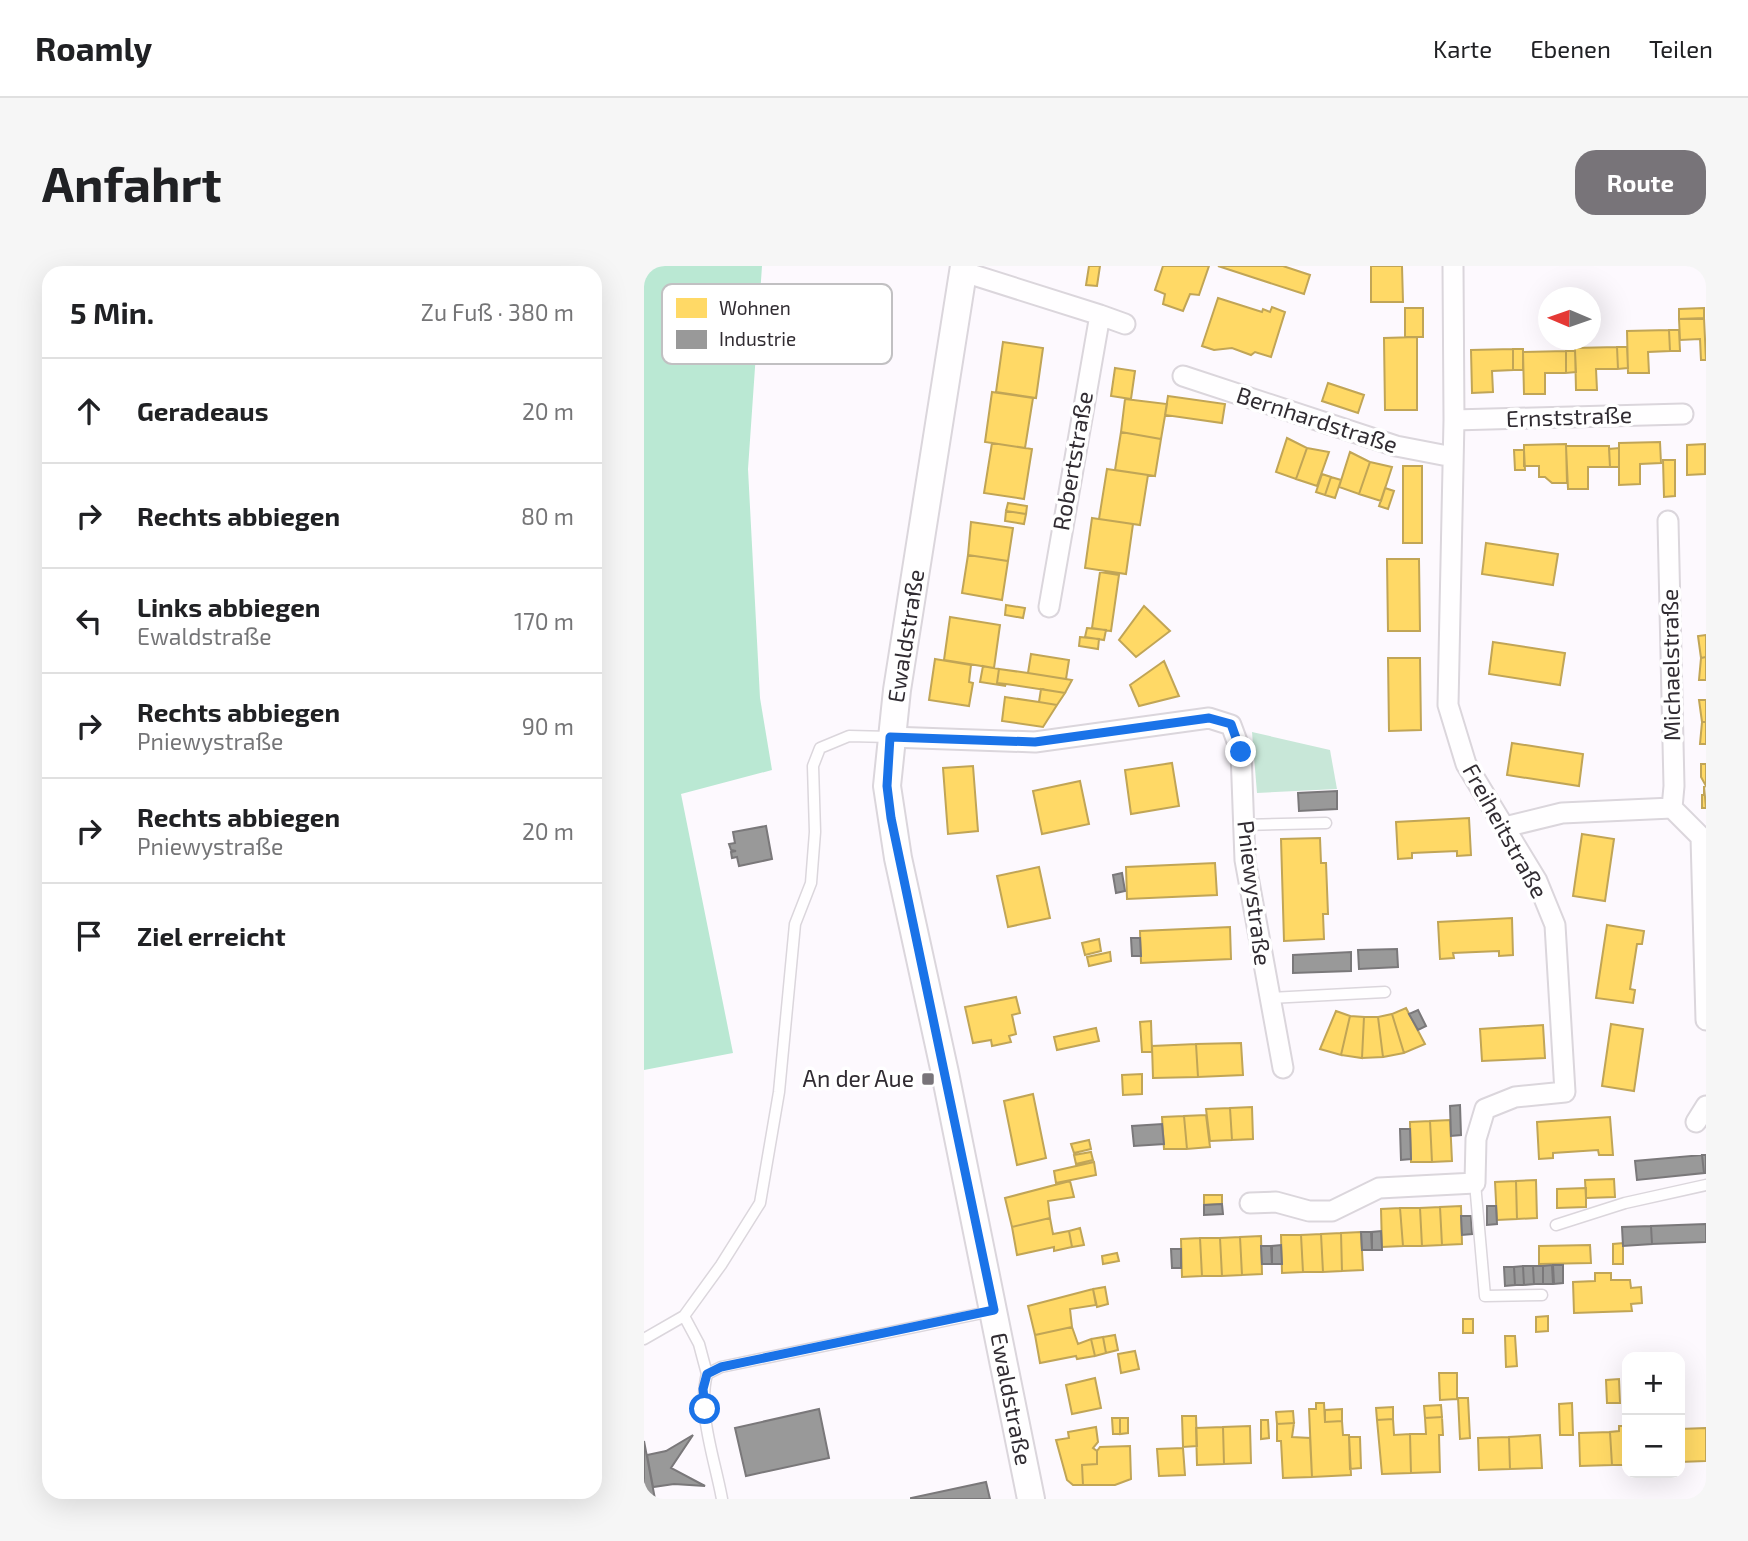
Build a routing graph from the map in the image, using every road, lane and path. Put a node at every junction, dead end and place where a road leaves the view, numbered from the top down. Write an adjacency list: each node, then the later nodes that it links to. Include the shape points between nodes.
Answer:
1 (1453, 266): 7 (street, Freiheitstraße)
2 (964, 269): 3 (street); 11 (street, Ewaldstraße)
3 (1100, 315): 4 (street); 10 (street, Robertstraße)
4 (1125, 324)
5 (1183, 376): 8 (street, Bernhardstraße, via 1396,446)
6 (1683, 414): 7 (street, Ernststraße)
7 (1454, 420): 8 (street, Freiheitstraße)
8 (1453, 457): 15 (street, Freiheitstraße, via 1448,705 1466,764)
9 (1668, 521): 12 (street, Michaelstraße)
10 (1049, 607)
11 (890, 737): 14 (street, Pniewystraße, via 1035,742 1209,718 1231,724 1241,752); 25 (street, Ewaldstraße, via 887,786 891,818); 26 (lane, via 849,736 820,748 813,766 811,883 795,924 790,1002 768,1170 760,1203)
12 (1672, 808): 15 (street, via 1562,813); 18 (street, via 1701,837)
13 (1326, 823): 14 (lane)
14 (1244, 825): 17 (street, Pniewystraße, via 1245,860)
15 (1505, 827): 20 (street, Freiheitstraße, via 1555,925 1565,1092 1515,1097 1485,1110 1476,1139)
16 (1385, 992): 17 (lane)
17 (1269, 998): 19 (street, Pniewystraße)
18 (1706, 1020)
19 (1283, 1068)
20 (1475, 1183): 22 (street, via 1379,1188 1332,1211 1276,1202); 24 (lane, via 1485,1296)
21 (1706, 1185): 23 (lane)
22 (1250, 1203)
23 (1556, 1225)
24 (1542, 1295)
25 (994, 1310): 28 (lane, via 721,1367); 30 (street, Ewaldstraße)
26 (684, 1316): 27 (lane); 28 (lane, via 699,1344)
27 (644, 1339)
28 (707, 1374): 29 (lane, via 705,1409)
29 (722, 1499)
30 (1031, 1499)

